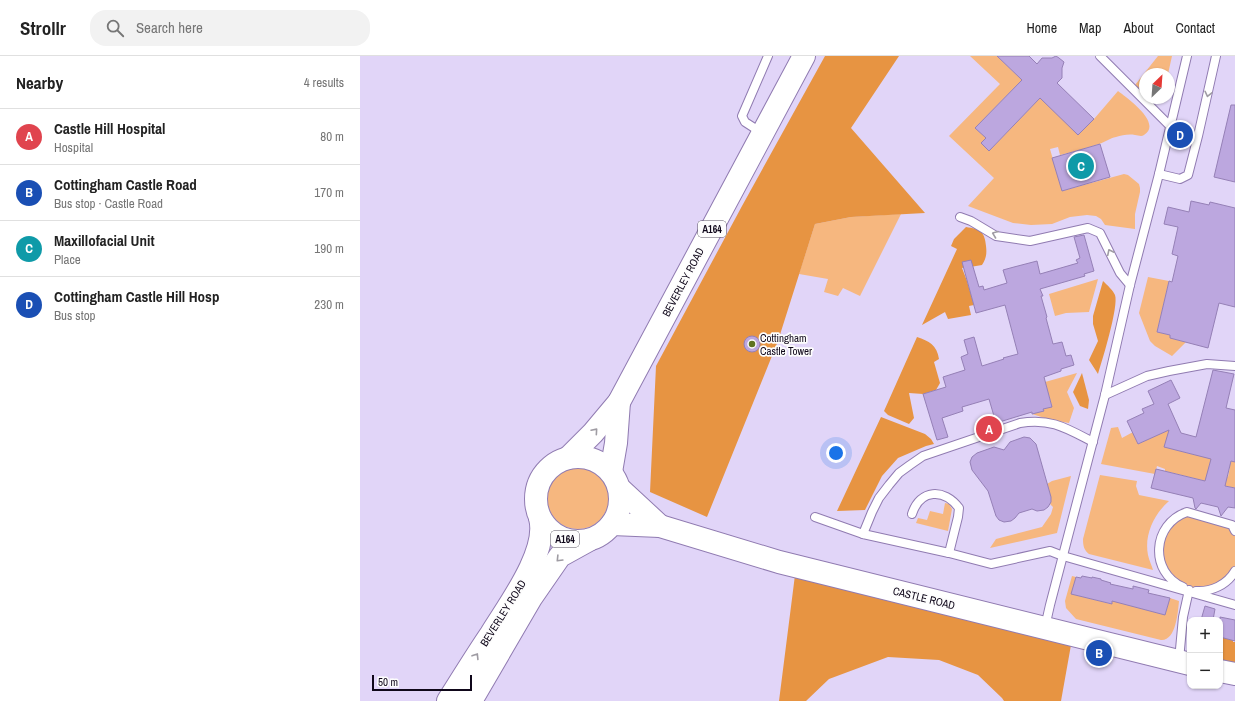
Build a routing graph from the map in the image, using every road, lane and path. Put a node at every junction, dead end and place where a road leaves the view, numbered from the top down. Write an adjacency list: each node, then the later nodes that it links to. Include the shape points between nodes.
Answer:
1 (768, 56): 7 (lane, via 742,116 745,122)
2 (804, 56): 7 (main road, BEVERLEY ROAD / A164)
3 (1100, 56): 6 (lane)
4 (1187, 56): 6 (lane)
5 (1216, 56): 8 (lane, one-way to 8, via 1188,174 1180,179)
6 (1170, 126): 8 (lane)
7 (763, 133): 13 (main road, BEVERLEY ROAD / A164)
8 (1159, 174): 10 (lane)
9 (960, 217): 10 (lane, one-way to 9, via 1120,273 1100,233 1088,228 1030,242 996,236)
10 (1130, 285): 12 (lane)
11 (1235, 366): 12 (lane, via 1207,364 1169,371 1147,376)
12 (1105, 395): 14 (lane)
13 (619, 402): 15 (main road, BEVERLEY ROAD / A164, one-way to 13); 16 (main road, BEVERLEY ROAD / A164)
14 (1093, 442): 23 (lane, via 1061,426 1034,421 1020,423 924,456 899,473 889,485); 26 (lane)
15 (568, 458): 16 (main road, via 592,459 602,464); 19 (main road, A164, via 547,471 540,481 536,493 536,506)
16 (615, 480): 20 (main road, A164, via 620,500 618,513); 21 (main road, CASTLE ROAD)
17 (912, 514): 25 (lane, via 919,500 926,494 940,494 954,501 959,508)
18 (815, 517): 23 (lane)
19 (540, 518): 24 (main road, A164, via 547,528 568,540); 34 (main road, BEVERLEY ROAD / A164, one-way to 19, via 529,571 539,547 542,525)
20 (612, 524): 21 (main road, CASTLE ROAD); 24 (main road, A164)
21 (660, 526): 30 (main road, CASTLE ROAD, via 779,562)
22 (1235, 531): 28 (lane, via 1232,525 1187,512 1170,522 1162,534 1160,562 1171,580)
23 (862, 534): 25 (lane)
24 (592, 539): 35 (main road, BEVERLEY ROAD / A164, one-way to 35, via 560,556 531,598)
25 (949, 553): 26 (lane, via 991,564 1050,551)
26 (1063, 556): 28 (lane); 30 (lane)
27 (1235, 571): 28 (lane, via 1226,582 1214,589 1202,592)
28 (1189, 591): 29 (lane); 31 (lane, via 1183,617)
29 (1235, 605)
30 (1045, 628): 31 (main road, CASTLE ROAD)
31 (1184, 662)
32 (1223, 672): 33 (main road)
33 (1235, 674)
34 (448, 701)
35 (471, 701)

